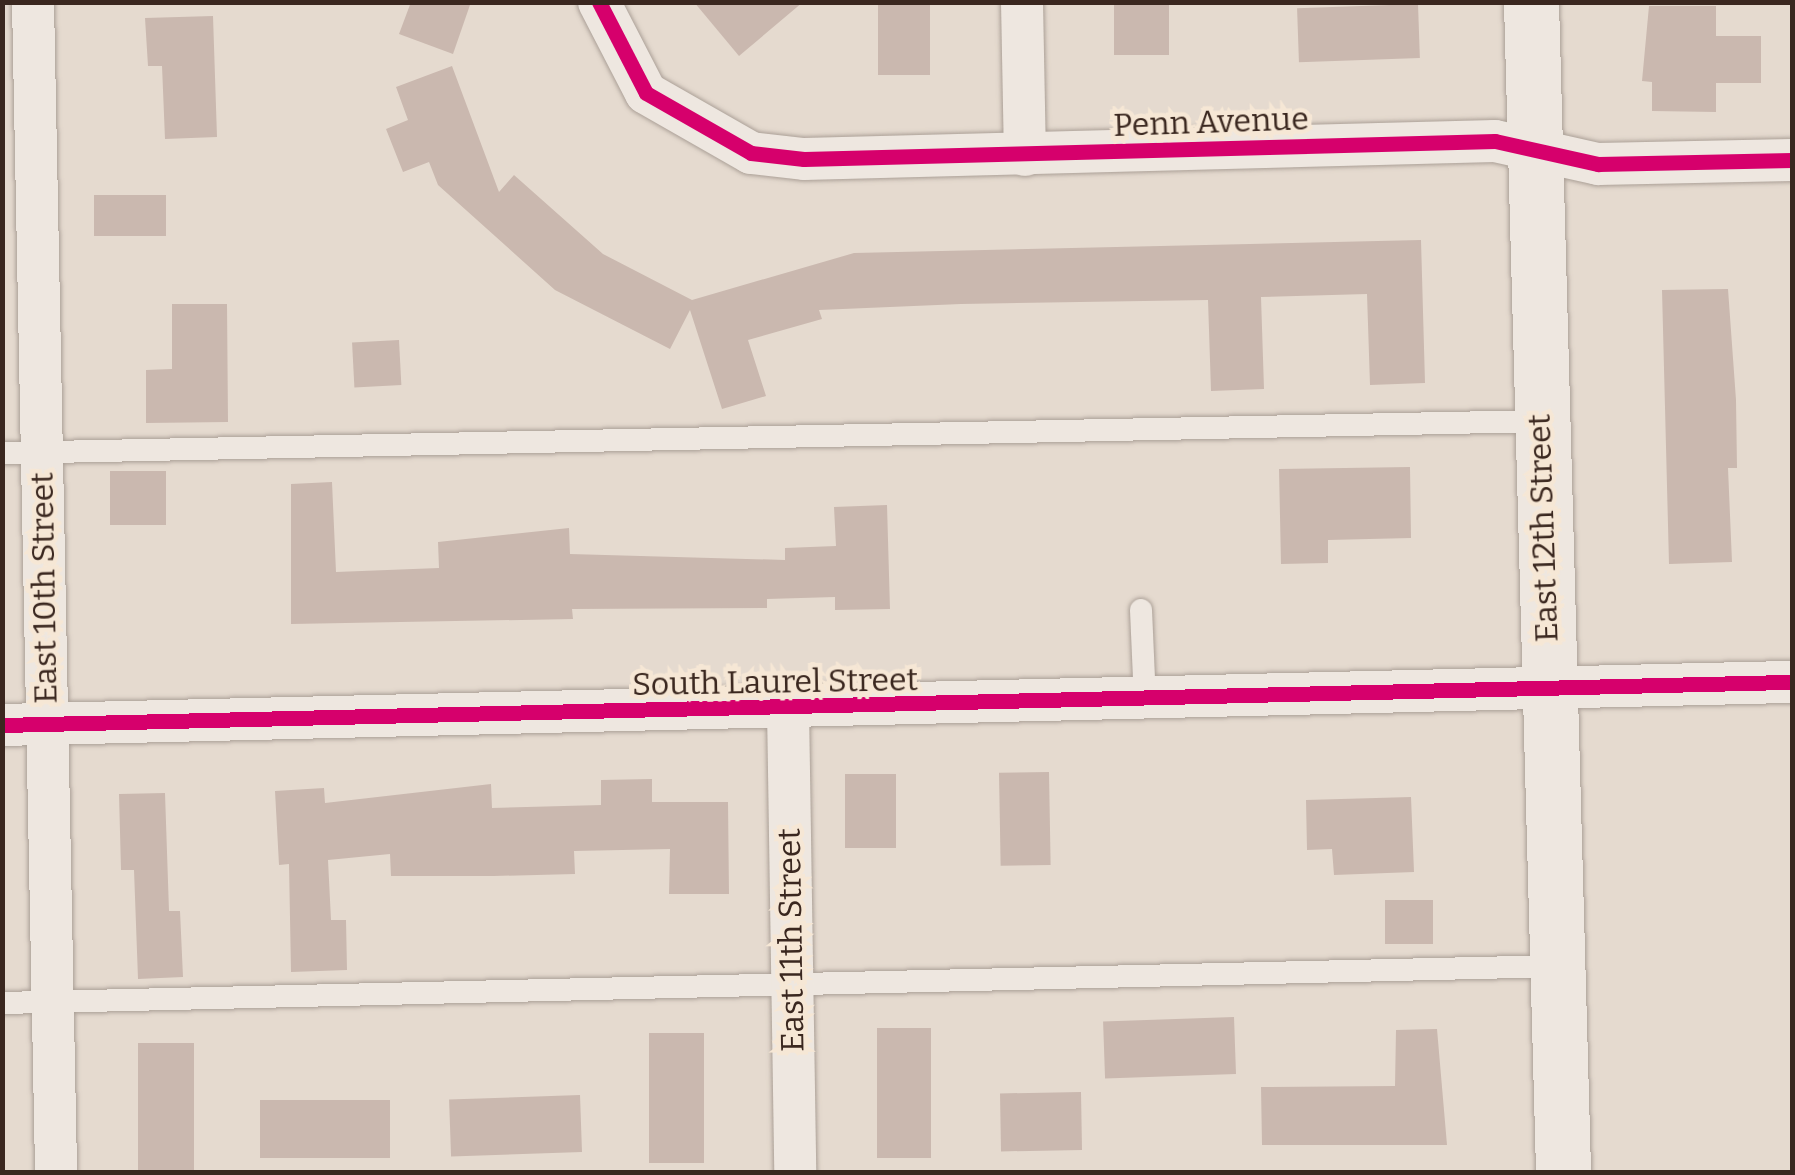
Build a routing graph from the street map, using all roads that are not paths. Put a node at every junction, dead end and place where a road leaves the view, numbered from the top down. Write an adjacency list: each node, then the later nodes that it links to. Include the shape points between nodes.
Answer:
1 (33, 2): 9 (street, East 10th Street)
2 (599, 2): 6 (street, Penn Avenue, via 646,93 752,153 804,159)
3 (1022, 2): 6 (street)
4 (1531, 2): 5 (street, East 12th Street)
5 (1534, 152): 6 (street, Penn Avenue, via 1495,141); 7 (street, Penn Avenue, via 1598,164); 8 (street, East 12th Street)
6 (1025, 155)
7 (1792, 160)
8 (1540, 421): 9 (lane); 12 (street, East 12th Street)
9 (22, 453): 15 (street, East 10th Street)
10 (1141, 610): 13 (lane)
11 (1792, 682): 12 (street, South Laurel Street)
12 (1548, 687): 13 (street, South Laurel Street); 17 (street, East 12th Street)
13 (1145, 702): 14 (street, South Laurel Street)
14 (788, 708): 15 (street, South Laurel Street); 18 (street, East 11th Street)
15 (47, 724): 16 (street, South Laurel Street); 19 (street, East 10th Street)
16 (2, 725)
17 (1556, 966): 18 (lane); 23 (street, East 12th Street)
18 (792, 985): 19 (lane); 22 (street, East 11th Street)
19 (50, 1002): 20 (lane); 21 (street, East 10th Street)
20 (2, 1004)
21 (56, 1172)
22 (796, 1172)
23 (1564, 1172)

